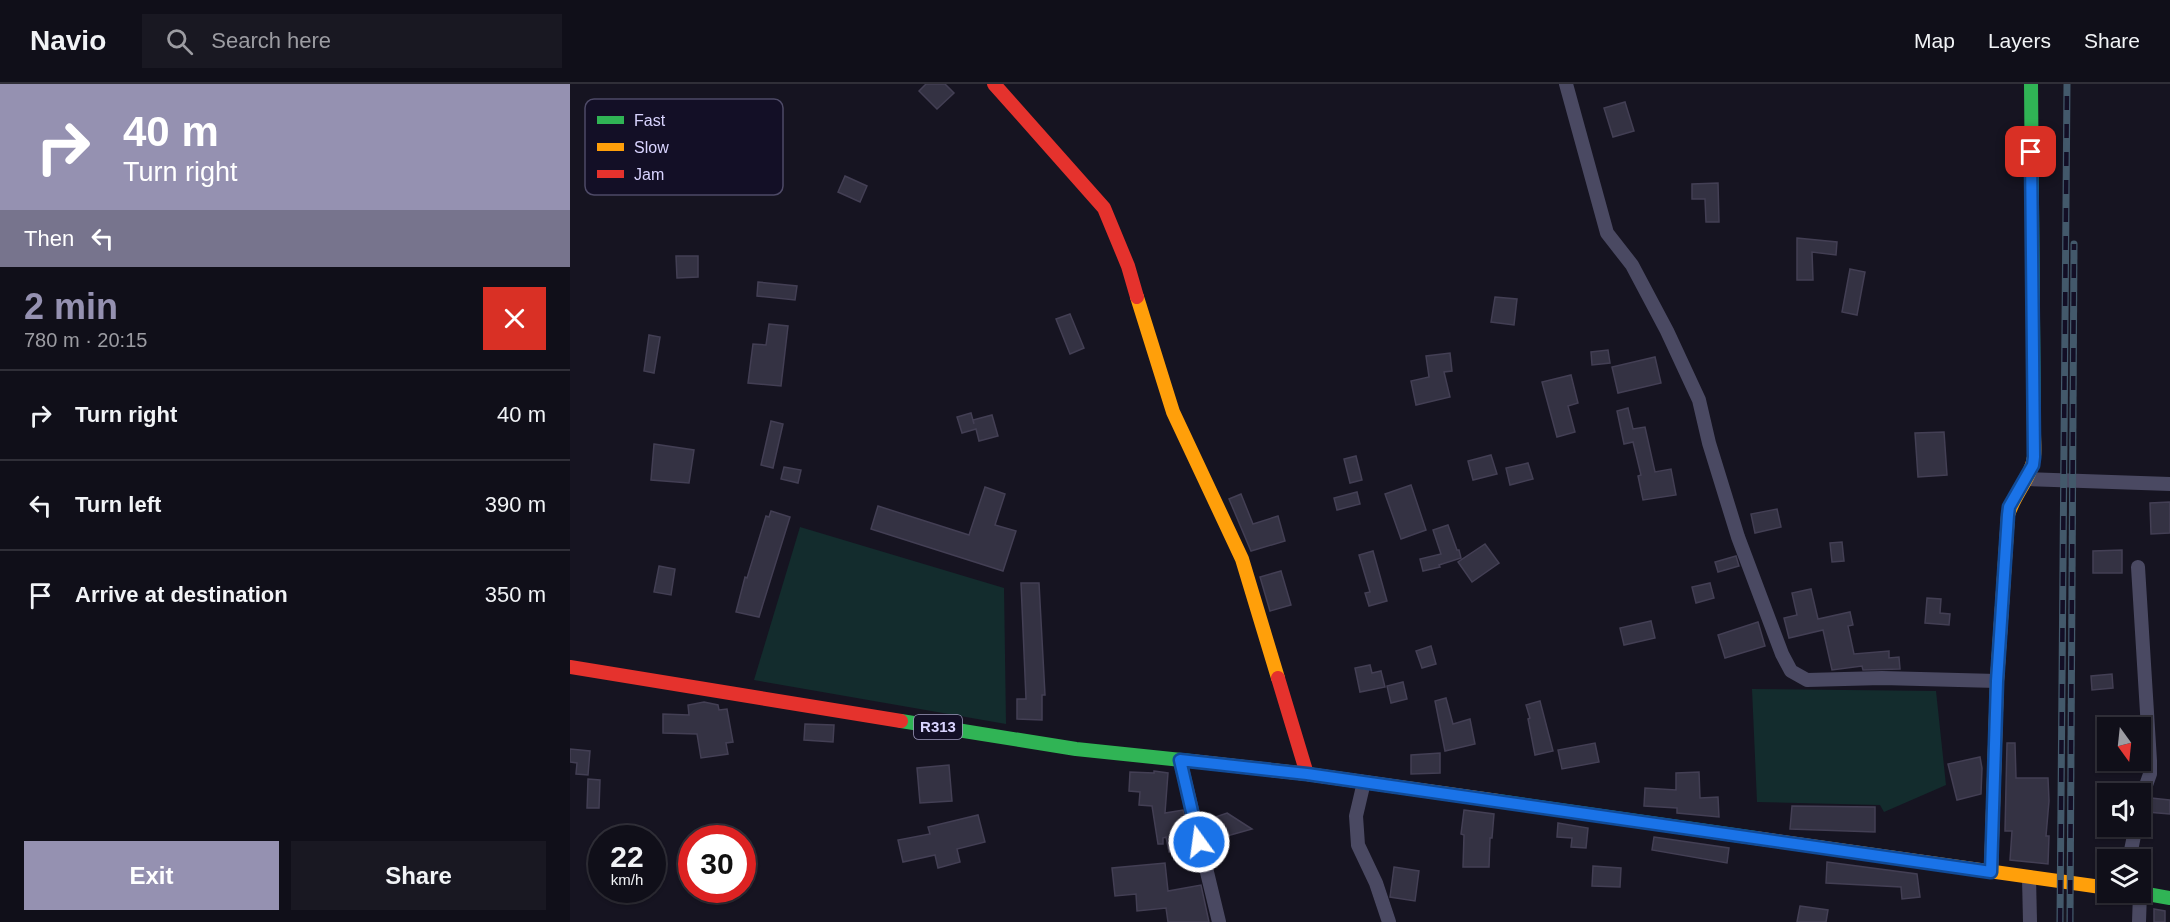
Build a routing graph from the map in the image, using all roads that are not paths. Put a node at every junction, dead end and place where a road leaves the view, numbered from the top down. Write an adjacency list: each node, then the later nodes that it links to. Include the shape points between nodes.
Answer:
1 (994, 84): 10 (main road, via 1104,208 1128,266 1173,412 1242,559)
2 (1566, 84): 8 (street, via 1606,233 1632,265 1699,400 1738,537 1791,671 1807,680)
3 (2031, 84): 4 (main road, via 2034,457)
4 (2025, 479): 5 (street); 8 (main road, via 2008,515)
5 (2170, 484)
6 (2138, 567): 12 (street, via 2150,761)
7 (570, 667): 9 (main road, R313, via 1076,749)
8 (1997, 681): 13 (main road)
9 (1180, 760): 10 (main road, R313); 19 (street)
10 (1307, 774): 11 (main road, R313)
11 (1364, 782): 13 (main road, R313); 20 (street, via 1356,816 1358,844)
12 (2147, 783)
13 (1991, 872): 14 (main road, R313)
14 (2029, 877): 15 (main road, R313); 21 (street)
15 (2097, 886)
16 (2151, 895): 17 (main road)
17 (2170, 898)
18 (2138, 903): 22 (street)
19 (1219, 922)
20 (1389, 922)
21 (2030, 922)
22 (2139, 922)

